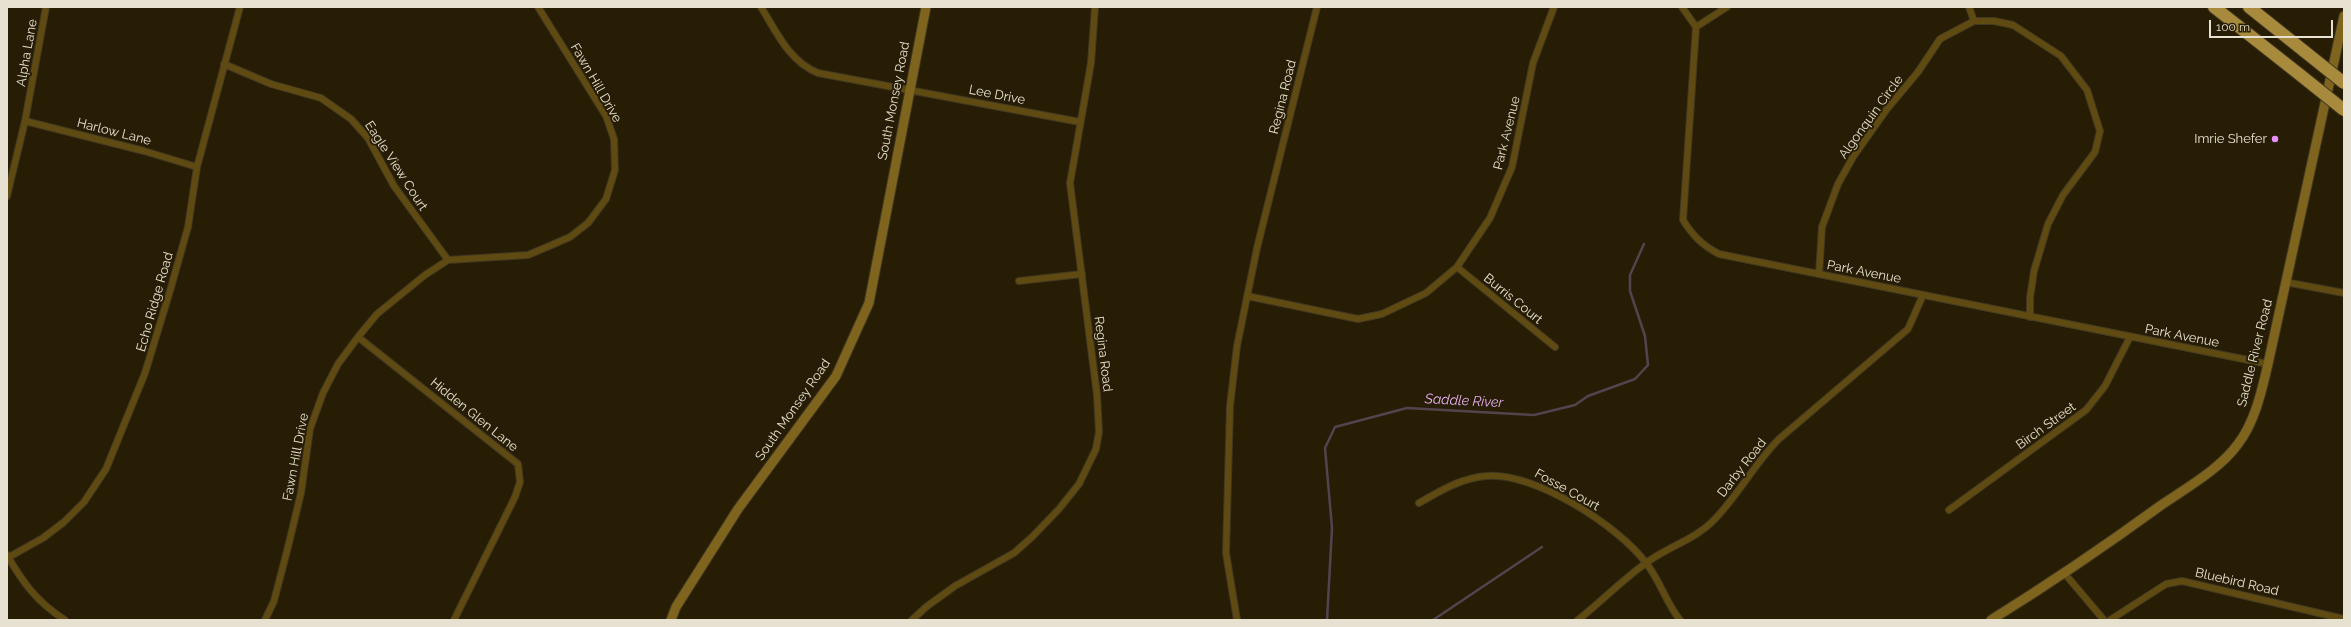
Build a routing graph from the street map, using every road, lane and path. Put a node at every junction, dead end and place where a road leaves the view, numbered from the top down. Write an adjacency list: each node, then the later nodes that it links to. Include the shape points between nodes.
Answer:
1 (46, 7): 21 (street, Alpha Lane)
2 (240, 7): 17 (street, Echo Ridge Road)
3 (538, 7): 25 (street, Fawn Hill Drive, via 606,116 614,139 616,170 606,199 588,223 570,237 547,247 528,254)
4 (761, 7): 19 (street, Lee Drive, via 795,60 805,68 818,73)
5 (926, 7): 19 (main road, South Monsey Road)
6 (1095, 7): 22 (street, Regina Road, via 1091,63)
7 (1317, 7): 33 (street, Regina Road, via 1286,126)
8 (1554, 7): 26 (street, Park Avenue, via 1533,63 1512,167 1490,218)
9 (1682, 7): 16 (street)
10 (1727, 7): 16 (street)
11 (1969, 7): 15 (street)
12 (2214, 7): 20 (highway, bridge)
13 (2249, 7): 18 (highway, bridge)
14 (2344, 16): 30 (main road, Saddle River Road)
15 (1974, 21): 28 (street, Algonquin Circle, via 1940,39 1853,157 1838,184 1822,228); 34 (street, Algonquin Circle, via 1994,21 2013,25 2061,56 2087,90 2100,131 2095,152 2063,195 2048,224 2034,271)
16 (1696, 27): 28 (street, Park Avenue, via 1683,220 1693,236 1719,254)
17 (224, 64): 23 (street, Echo Ridge Road); 25 (street, Eagle View Court, via 271,84 321,98 352,119 368,138 394,186)
18 (2344, 82)
19 (909, 90): 22 (street, Lee Drive); 48 (main road, South Monsey Road, via 869,303 848,350 836,376 738,509 676,607)
20 (2344, 110)
21 (25, 121): 23 (street, Harlow Lane, via 144,150); 24 (street, Alpha Lane)
22 (1080, 122): 27 (street, Regina Road, via 1070,183)
23 (197, 167): 41 (street, Echo Ridge Road, via 188,227 148,366 106,469 84,502 64,522 43,538)
24 (7, 196)
25 (448, 260): 35 (street, Fawn Hill Drive, via 377,314)
26 (1457, 267): 33 (street, Park Avenue, via 1426,293 1382,314 1358,319); 37 (street, Burris Court)
27 (1082, 274): 29 (street); 49 (street, Regina Road, via 1099,432 1096,448 1079,484 1059,509 1014,553 955,586)
28 (1819, 274): 32 (street, Park Avenue)
29 (1019, 281)
30 (2285, 282): 31 (street); 38 (main road, Saddle River Road)
31 (2344, 294)
32 (1923, 295): 34 (street, Park Avenue); 42 (street, Darby Road, via 1908,329 1779,439 1761,457 1733,498 1713,521 1687,540)
33 (1247, 296): 50 (street, Regina Road, via 1237,346 1230,406 1226,553)
34 (2030, 317): 36 (street, Park Avenue)
35 (358, 337): 46 (street, Fawn Hill Drive, via 323,393 310,429 301,493 274,601); 47 (street, Hidden Glen Lane, via 518,464 520,482 515,497)
36 (2130, 337): 38 (street, Park Avenue); 40 (street, Birch Street, via 2105,386 2086,410)
37 (1555, 347)
38 (2268, 364): 43 (main road, Saddle River Road, via 2250,421 2239,443 2228,456)
39 (1419, 504): 42 (street, Fosse Court, via 1468,479 1487,476 1522,479 1541,486 1600,521)
40 (1949, 510)
41 (8, 556): 45 (street, via 26,587)
42 (1646, 562): 51 (street, Darby Road); 52 (street, Fosse Court)
43 (2065, 574): 53 (main road, Saddle River Road); 54 (street)
44 (2344, 619): 55 (street, Bluebird Road, via 2182,581 2166,584)
45 (65, 620)
46 (265, 620)
47 (454, 620)
48 (671, 620)
49 (912, 620)
50 (1237, 620)
51 (1578, 620)
52 (1680, 620)
53 (1991, 620)
54 (2104, 620)
55 (2110, 620)

